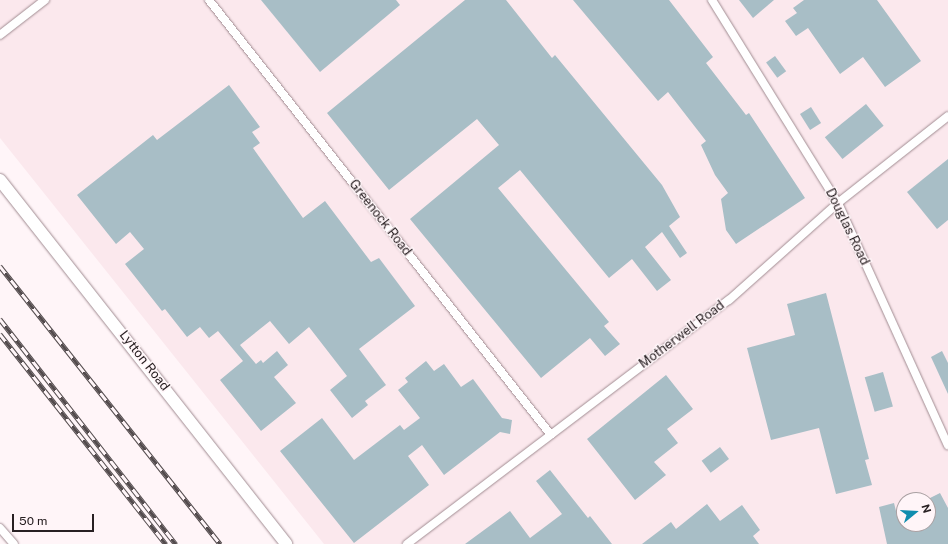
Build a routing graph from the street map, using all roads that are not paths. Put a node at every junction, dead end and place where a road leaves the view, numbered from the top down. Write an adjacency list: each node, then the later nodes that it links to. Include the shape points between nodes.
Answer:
1 (44, 0): 4 (street)
2 (209, 0): 8 (street, Greenock Road)
3 (712, 0): 7 (street, Douglas Road)
4 (0, 35)
5 (948, 116): 7 (street, Motherwell Road)
6 (0, 180): 12 (main road, Lytton Road)
7 (838, 203): 8 (street, Motherwell Road, via 729,300); 9 (street, Douglas Road)
8 (551, 435): 13 (street, Motherwell Road)
9 (948, 445)
10 (0, 528): 11 (street)
11 (14, 544)
12 (286, 544)
13 (407, 544)

